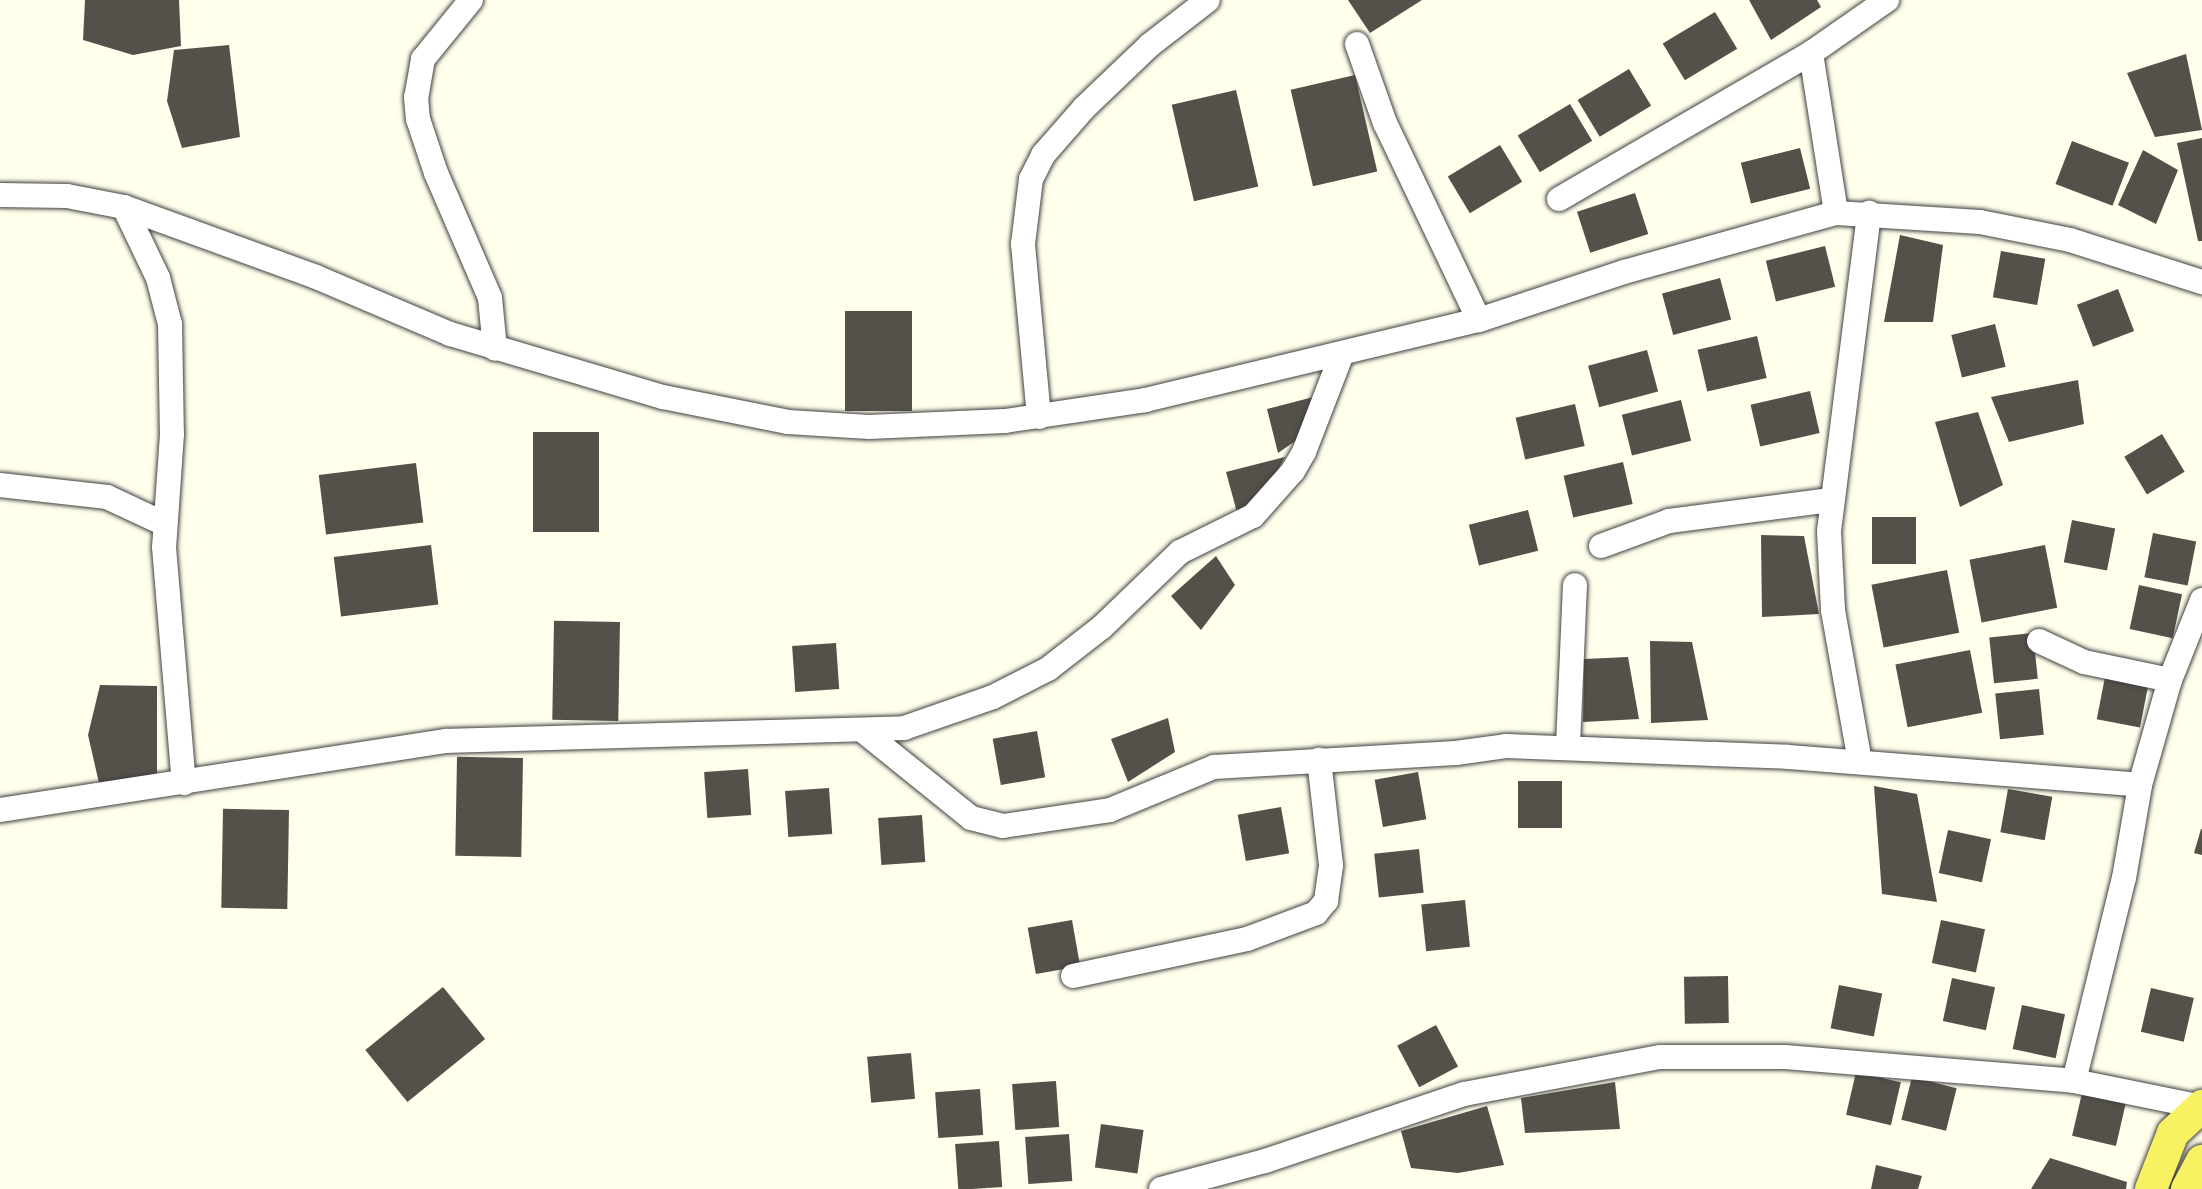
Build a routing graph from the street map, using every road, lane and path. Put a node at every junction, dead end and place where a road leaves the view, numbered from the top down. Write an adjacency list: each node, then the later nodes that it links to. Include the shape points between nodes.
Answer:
1 (471, 0): 15 (street, via 423,59 416,97 418,119 436,173 490,298)
2 (1208, 0): 17 (street, via 1150,45 1084,108 1043,155 1031,179 1023,244)
3 (1887, 0): 5 (street)
4 (1357, 44): 14 (street, via 1385,123)
5 (1811, 53): 9 (street); 11 (street)
6 (0, 184): 7 (street)
7 (28, 193): 8 (street); 10 (street, via 98,199)
8 (0, 195)
9 (1559, 199)
10 (124, 207): 15 (street); 20 (street, via 158,278 170,324 173,398)
11 (1836, 213): 12 (street); 14 (street, via 1624,272)
12 (1869, 213): 13 (street, via 1980,222 2070,240); 19 (street)
13 (2202, 282)
14 (1479, 320): 16 (street)
15 (495, 349): 17 (street, via 663,397 788,422 869,427)
16 (1341, 356): 17 (street, via 1145,400); 26 (street, via 1299,462 1253,516 1181,552 1102,627 1048,669 993,696 904,728)
17 (1039, 417)
18 (0, 485): 20 (street, via 107,497)
19 (1831, 500): 21 (street, via 1669,521); 29 (street, via 1833,610)
20 (165, 524): 30 (street, via 165,577)
21 (1601, 546)
22 (1575, 586): 27 (street)
23 (2202, 600): 25 (street)
24 (2039, 641): 25 (street, via 2084,662)
25 (2170, 680): 31 (street)
26 (862, 730): 28 (street, via 971,818 1003,827 1110,810 1214,767); 30 (street, via 446,741)
27 (1568, 746): 28 (street); 29 (street)
28 (1319, 760): 33 (street, via 1331,865 1326,901 1316,914 1260,936)
29 (1860, 762): 31 (street)
30 (184, 783): 32 (street)
31 (2140, 785): 34 (street, via 2123,878)
32 (0, 810)
33 (1073, 976)
34 (2074, 1081): 35 (street); 37 (street, via 1785,1057 1660,1057 1464,1094 1265,1161)
35 (2202, 1106): 38 (main road, via 2173,1133)
36 (2202, 1161): 39 (main road)
37 (1161, 1189)
38 (2151, 1189)
39 (2187, 1189)

